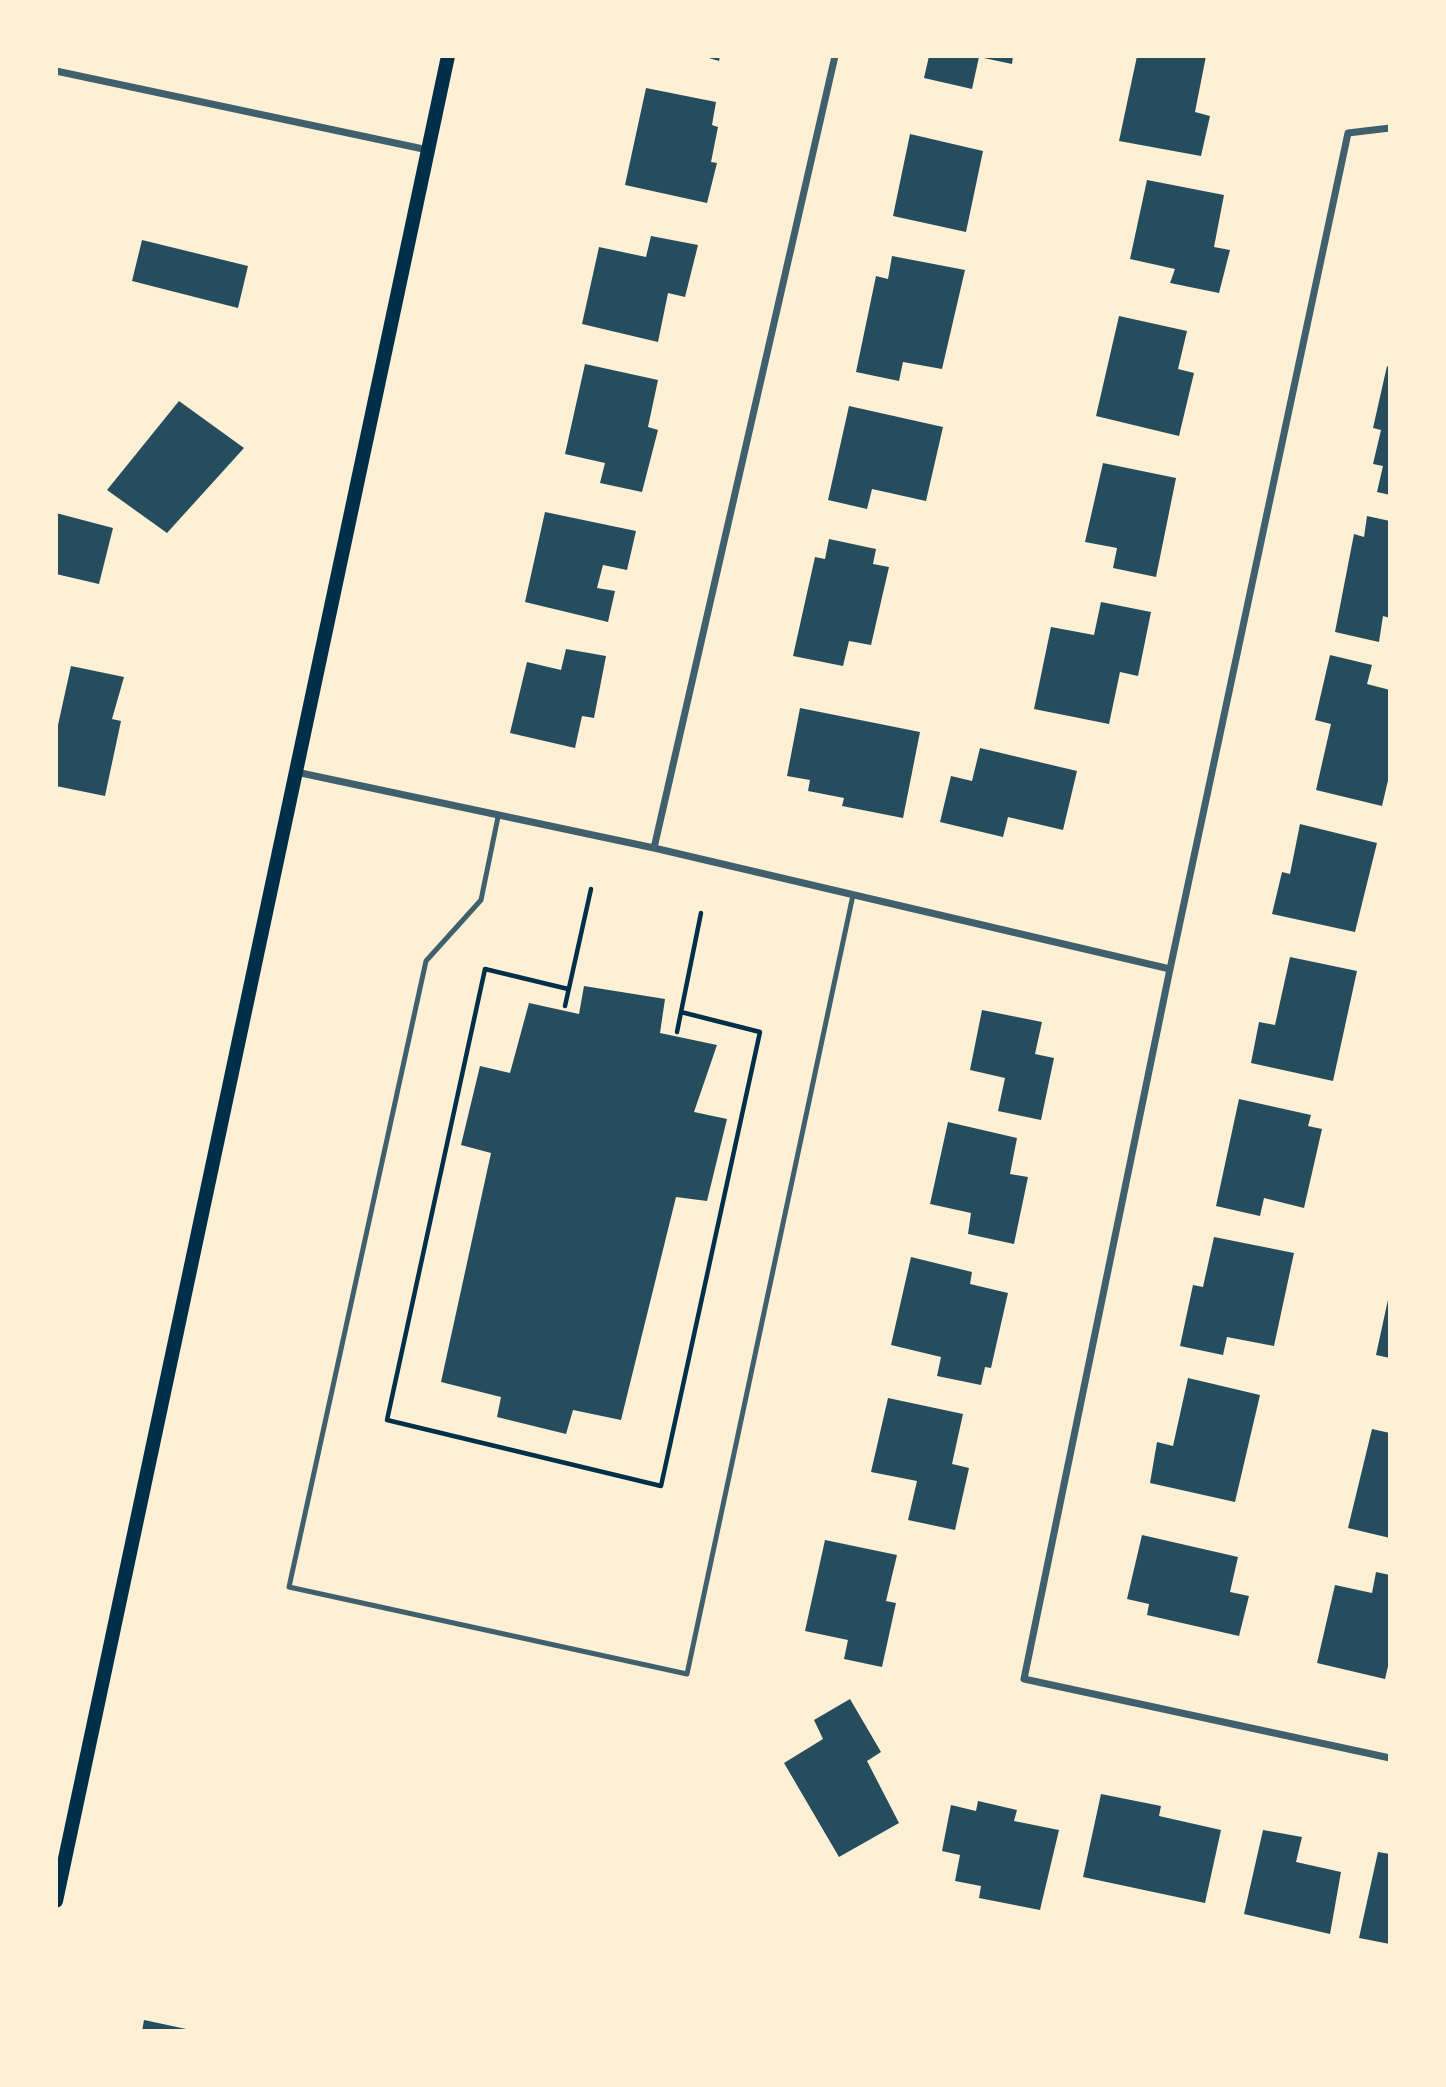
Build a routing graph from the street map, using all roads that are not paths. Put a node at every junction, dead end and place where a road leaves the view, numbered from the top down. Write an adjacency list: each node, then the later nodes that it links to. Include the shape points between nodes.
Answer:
1 (448, 56): 5 (main road)
2 (835, 56): 8 (street)
3 (56, 71): 5 (street)
4 (1390, 128): 10 (street, via 1348,132)
5 (428, 150): 6 (main road)
6 (296, 772): 7 (street); 12 (main road)
7 (498, 817): 8 (street); 9 (lane, via 481,900 426,961 289,1587 687,1674)
8 (654, 848): 9 (street)
9 (853, 895): 10 (street)
10 (1170, 969): 11 (street, via 1024,1679)
11 (1390, 1758)
12 (59, 1872): 13 (main road)
13 (56, 1901)

